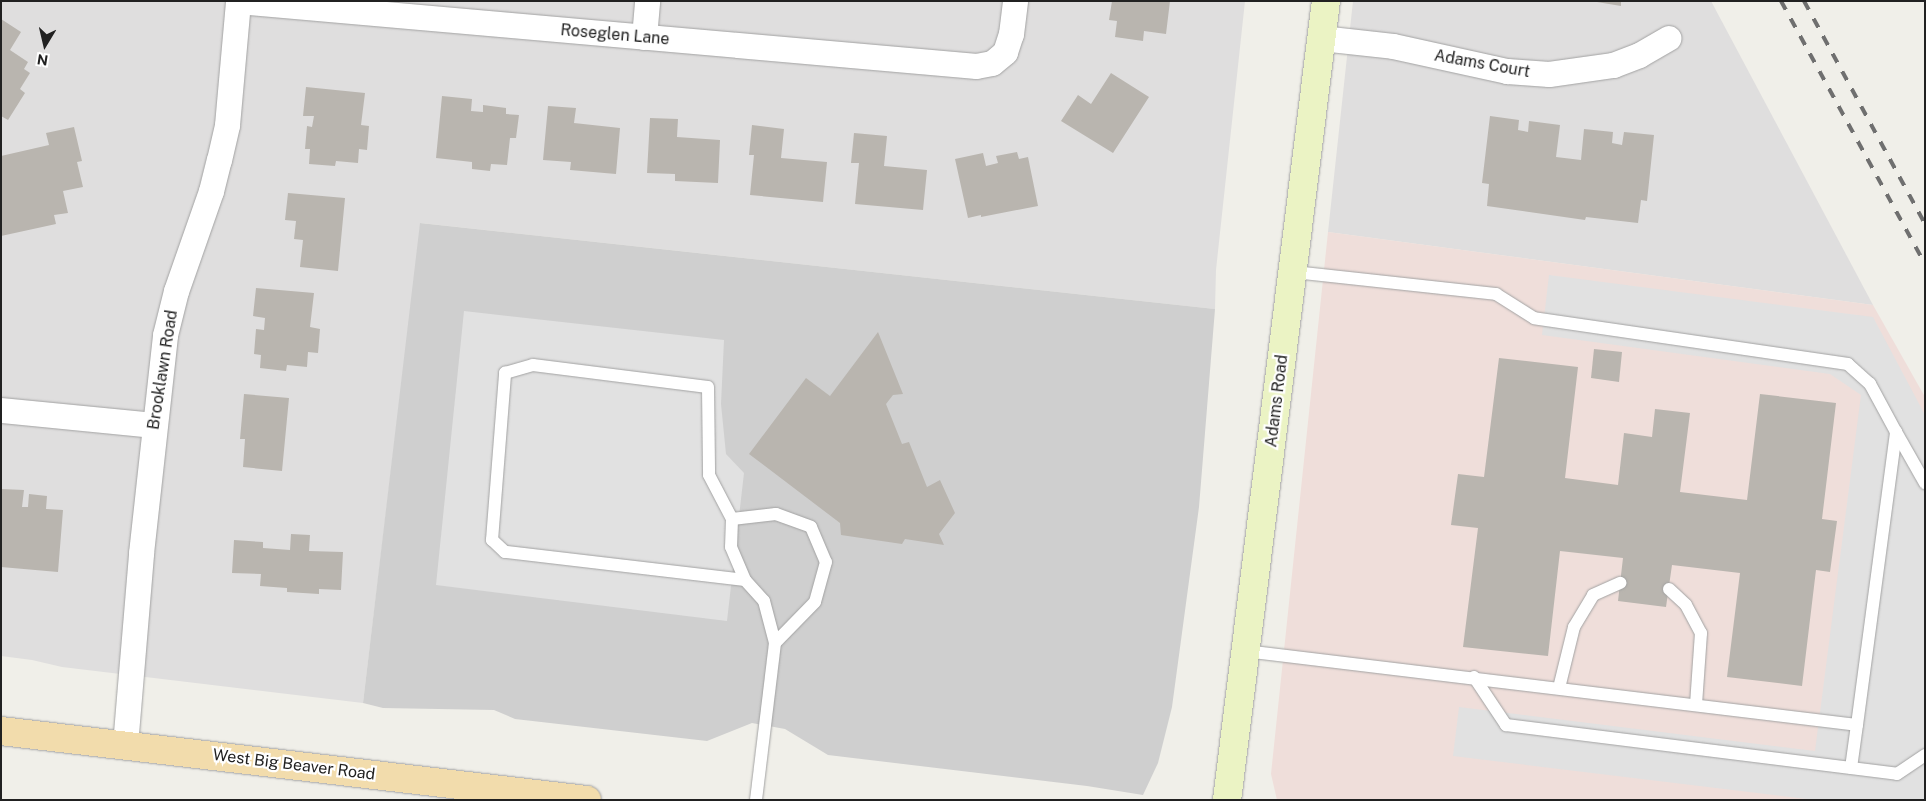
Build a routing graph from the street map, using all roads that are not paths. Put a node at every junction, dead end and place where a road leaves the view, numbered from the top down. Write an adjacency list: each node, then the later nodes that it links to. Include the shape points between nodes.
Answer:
1 (238, 1): 5 (street, Roseglen Lane); 10 (street, Brooklawn Road, via 227,125 211,192 176,291 165,335)
2 (648, 1): 5 (street)
3 (1015, 1): 5 (street, Roseglen Lane, via 1005,52 992,63 976,66)
4 (1326, 1): 6 (main road, Adams Road)
5 (644, 38)
6 (1321, 38): 7 (street, Adams Court, via 1392,46 1507,71 1548,74 1613,65); 8 (main road, Adams Road)
7 (1668, 38)
8 (1293, 272): 11 (lane, via 1496,294 1534,318 1848,364 1870,384); 18 (main road, Adams Road)
9 (1, 410): 10 (street)
10 (154, 425): 24 (street, Brooklawn Road)
11 (1896, 432): 12 (lane); 22 (lane)
12 (1925, 482)
13 (732, 519): 14 (lane, via 731,547); 14 (lane, via 709,475 708,387 533,365 505,373 492,540 505,552); 17 (lane, via 776,514 811,527 826,562 815,602)
14 (745, 580): 17 (lane, via 764,601)
15 (1620, 583): 20 (lane, via 1593,595 1574,627)
16 (1669, 589): 21 (lane, via 1686,605 1701,633)
17 (775, 643): 28 (lane)
18 (1245, 651): 19 (lane); 29 (main road, Adams Road)
19 (1474, 677): 20 (lane); 26 (lane, via 1506,725)
20 (1558, 688): 21 (lane)
21 (1696, 705): 22 (lane)
22 (1857, 725): 26 (lane)
23 (1, 731): 24 (main road, West Big Beaver Road)
24 (125, 745): 27 (main road, West Big Beaver Road)
25 (1925, 755): 26 (lane, via 1897,774)
26 (1851, 768)
27 (587, 800)
28 (756, 800)
29 (1227, 800)

